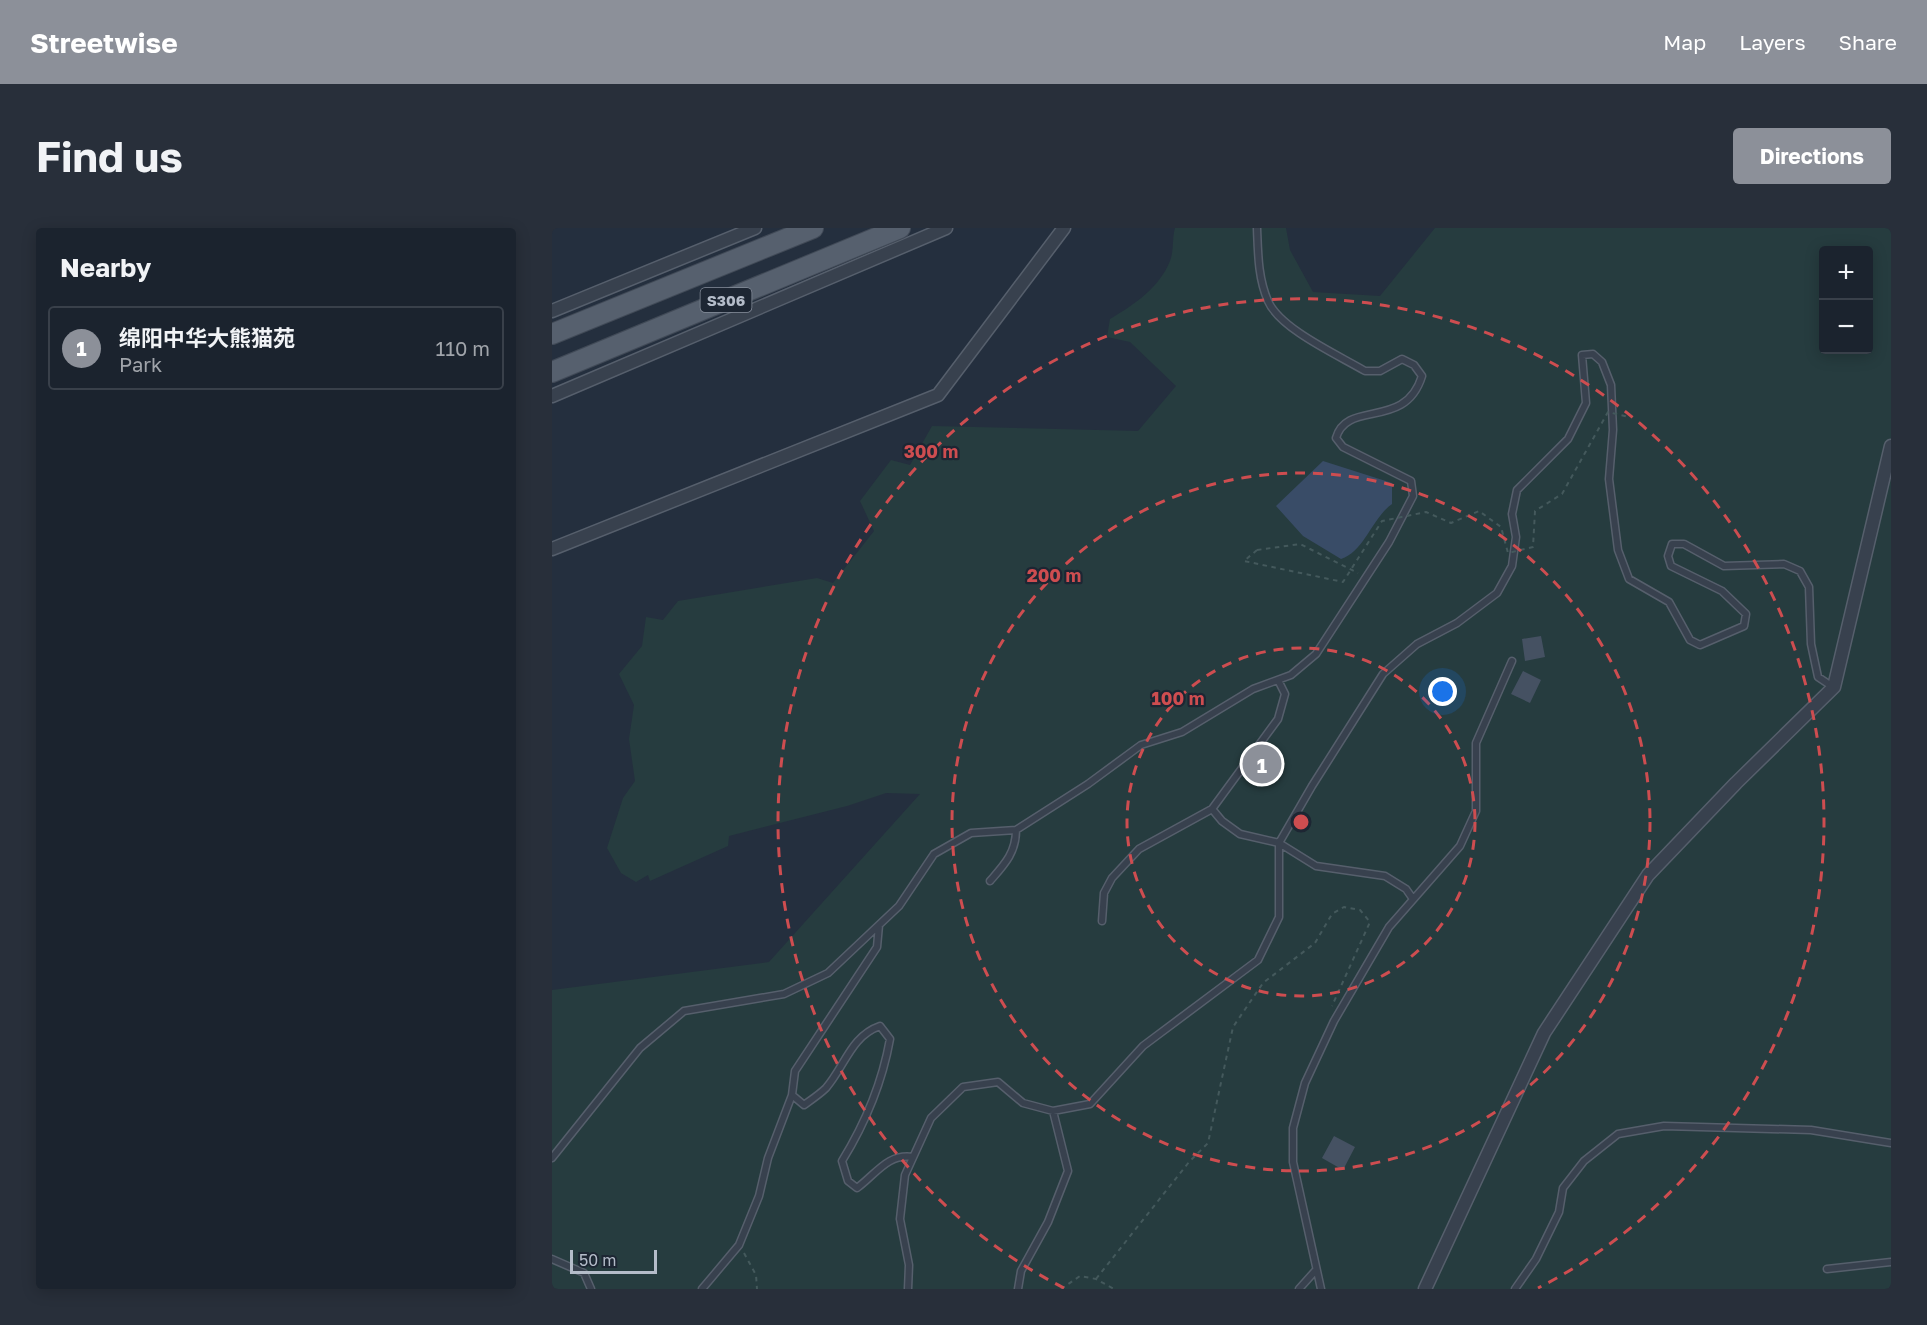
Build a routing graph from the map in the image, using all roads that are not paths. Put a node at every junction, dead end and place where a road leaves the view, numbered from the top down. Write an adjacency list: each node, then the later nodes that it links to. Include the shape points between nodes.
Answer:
1 (755, 228): 7 (street)
2 (813, 228): 8 (main road, S306)
3 (900, 228): 9 (main road, S306)
4 (946, 228): 10 (street)
5 (1064, 228): 12 (street, via 938,395)
6 (1257, 228): 14 (lane, via 1259,268 1268,303 1284,322 1365,371 1380,371 1402,359 1414,365 1422,376 1418,389 1405,404 1349,419 1339,426 1336,438 1343,447 1411,481 1413,496 1389,542 1316,654 1291,675)
7 (552, 311)
8 (552, 334)
9 (552, 372)
10 (552, 396)
11 (1891, 446): 15 (street)
12 (552, 549)
13 (1512, 660): 20 (lane, via 1476,743 1476,811 1460,846)
14 (1278, 680): 16 (lane, via 1285,694 1278,718); 17 (lane, via 1253,689 1182,732 1141,745)
15 (1834, 687): 18 (lane, via 1818,677 1810,644 1809,586 1800,571 1784,564 1724,566 1684,544 1672,544 1668,556 1671,566 1722,591 1746,614 1744,626 1700,645 1690,640 1669,602 1629,579 1618,550 1609,479 1611,385 1602,362 1593,354 1582,355 1586,403 1568,439 1517,490 1512,514 1516,537 1512,566 1497,593 1457,623 1417,644 1383,674); 38 (street, via 1648,875 1544,1033)
16 (1212, 809): 18 (lane, via 1240,834); 21 (lane, via 1139,849 1112,878 1104,893)
17 (1016, 830): 19 (lane, via 1016,843 1008,861); 22 (lane, via 971,833 934,854 899,906)
18 (1279, 843): 20 (lane, via 1316,866 1385,876 1406,889); 24 (lane, via 1279,917 1257,960 1143,1046 1090,1104)
19 (990, 881)
20 (1413, 899): 31 (lane, via 1389,927 1334,1021 1305,1083 1293,1128 1293,1162)
21 (1102, 921)
22 (879, 924): 23 (lane, via 877,947 795,1071); 27 (lane, via 828,973 784,994 684,1011 640,1048)
23 (792, 1095): 26 (lane, via 804,1105 811,1100 826,1088 842,1060 867,1031 880,1026 890,1039 885,1064 869,1113 842,1161 848,1181 857,1188 883,1164 901,1155); 33 (lane, via 739,1245)
24 (1053, 1111): 26 (lane, via 1023,1103 998,1082 963,1088 931,1118); 35 (lane, via 1068,1171 1048,1222 1021,1271)
25 (1891, 1143): 39 (lane, via 1811,1130 1664,1126 1617,1134 1584,1161 1563,1188 1554,1221 1536,1259)
26 (913, 1157): 34 (lane, via 905,1175 900,1219 909,1265)
27 (552, 1158)
28 (552, 1259): 32 (lane, via 584,1273)
29 (1891, 1262): 30 (lane)
30 (1827, 1269)
31 (1316, 1270): 36 (lane); 37 (lane)
32 (591, 1289)
33 (702, 1289)
34 (908, 1289)
35 (1018, 1289)
36 (1299, 1289)
37 (1321, 1289)
38 (1425, 1289)
39 (1515, 1289)

